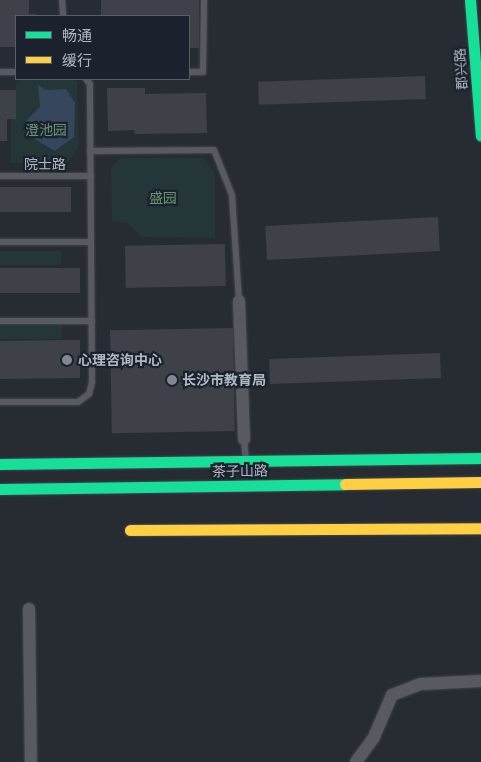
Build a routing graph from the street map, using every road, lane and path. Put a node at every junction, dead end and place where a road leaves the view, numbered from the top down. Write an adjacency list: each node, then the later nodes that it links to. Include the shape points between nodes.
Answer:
1 (62, 0): 4 (lane)
2 (204, 0): 7 (lane, via 204,72)
3 (470, 0): 9 (main road, 郡兴路)
4 (63, 15)
5 (0, 72): 6 (lane)
6 (15, 72)
7 (190, 72)
8 (87, 80): 10 (lane, via 90,84)
9 (481, 136)
10 (90, 151): 12 (lane); 15 (lane, via 214,150 232,195)
11 (0, 176): 12 (lane, 院士路)
12 (91, 176): 14 (lane)
13 (0, 242): 14 (lane)
14 (91, 242): 17 (lane)
15 (240, 301): 19 (street)
16 (0, 321): 17 (lane)
17 (92, 321): 18 (lane, via 92,382 89,394 78,402)
18 (0, 402)
19 (244, 439): 21 (lane)
20 (481, 458): 21 (main road, 茶子山路)
21 (246, 460): 22 (main road, 茶子山路)
22 (0, 464)
23 (481, 482): 24 (main road, 茶子山路)
24 (0, 489)
25 (481, 528): 26 (main road)
26 (130, 530)
27 (29, 609): 29 (street)
28 (481, 681): 30 (street, via 421,684 392,695 374,737)
29 (31, 762)
30 (356, 762)

